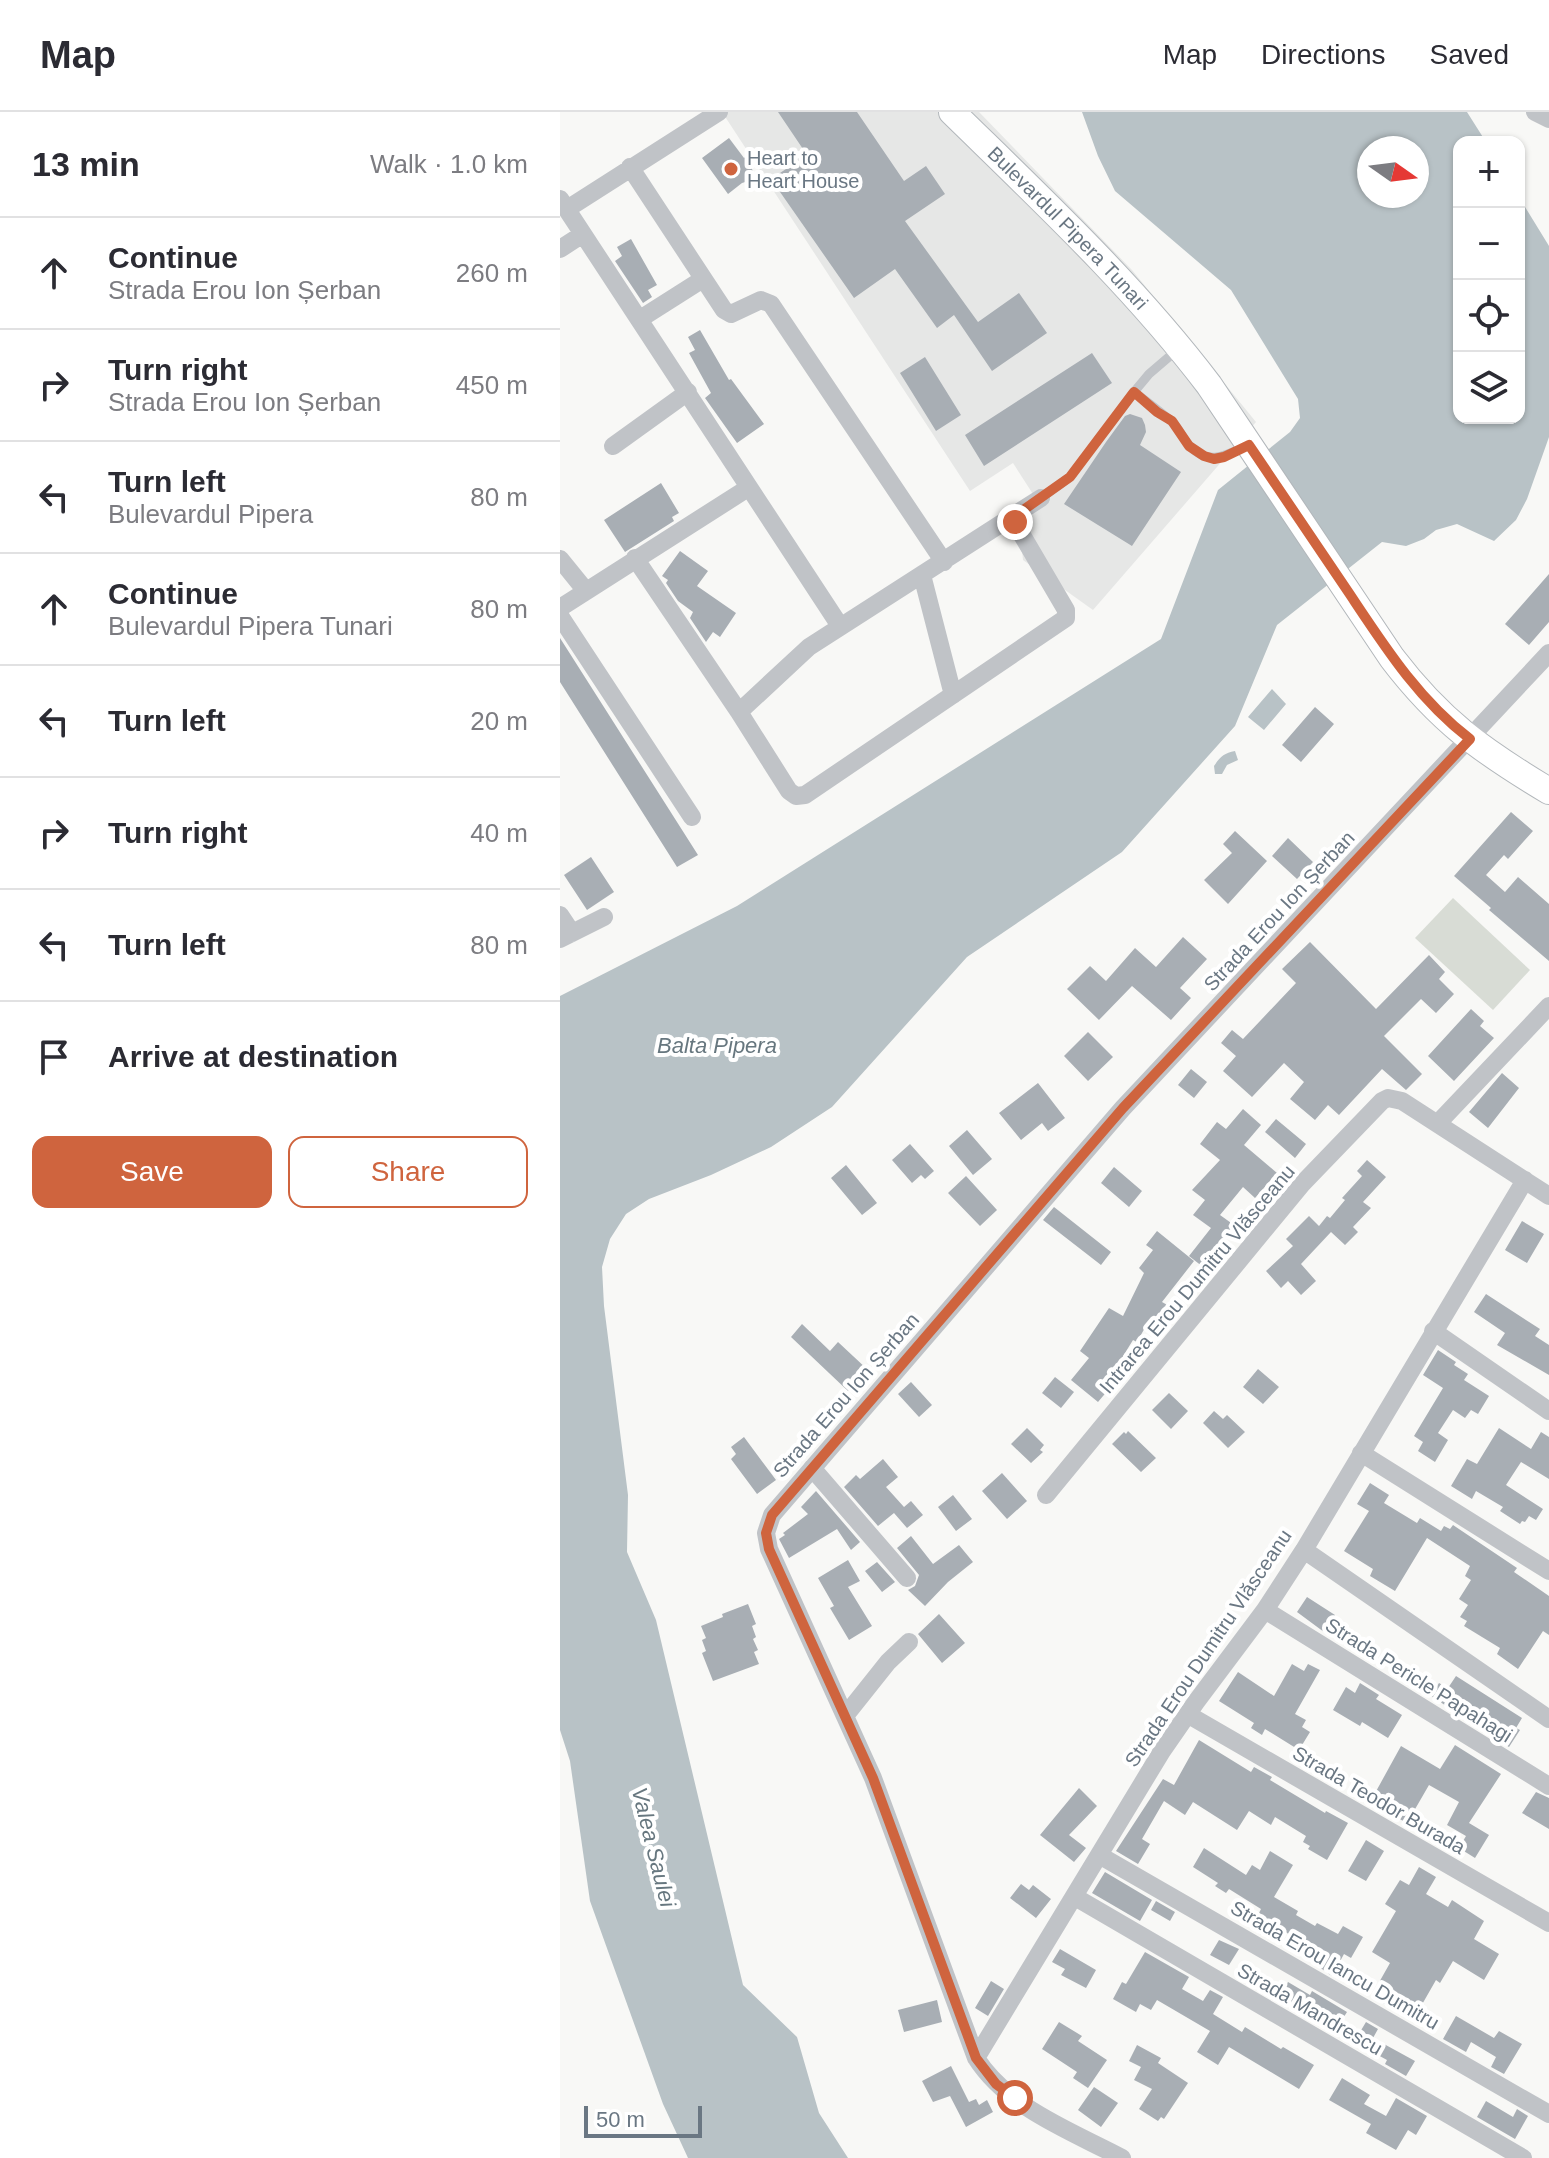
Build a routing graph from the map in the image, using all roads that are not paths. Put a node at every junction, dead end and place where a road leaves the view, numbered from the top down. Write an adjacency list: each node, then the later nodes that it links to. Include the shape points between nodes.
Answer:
1 (719, 112): 5 (street)
2 (952, 112): 11 (main road, Bulevardul Pipera Tunari, via 1108,265)
3 (1535, 112): 4 (street)
4 (1549, 119)
5 (630, 167): 6 (street); 9 (street)
6 (563, 204): 7 (street)
7 (583, 234): 8 (street); 10 (street)
8 (560, 249)
9 (703, 279): 10 (street); 21 (street, via 731,314 761,300 771,304)
10 (640, 319): 12 (street)
11 (1179, 347): 13 (lane); 15 (main road, Bulevardul Pipera Tunari)
12 (688, 392): 14 (street); 16 (street)
13 (1134, 392): 15 (lane, via 1172,421 1189,446 1204,456 1214,459); 17 (lane, via 1070,477)
14 (613, 446)
15 (1252, 450): 30 (main road, via 1392,658 1447,722)
16 (748, 488): 19 (street); 26 (street)
17 (1041, 498): 18 (street)
18 (1012, 518): 21 (street); 28 (street, via 1066,618)
19 (635, 558): 23 (street); 29 (street)
20 (560, 559): 23 (street)
21 (944, 562): 22 (street)
22 (922, 575): 26 (street); 28 (street)
23 (586, 591): 24 (street)
24 (560, 608)
25 (560, 616): 32 (street)
26 (840, 626): 29 (street, via 809,647)
27 (1549, 653): 30 (street, Strada Erou Ion Șerban)
28 (953, 695): 29 (street, via 805,795 796,796)
29 (739, 712)
30 (1470, 739): 31 (main road); 43 (street, Strada Erou Ion Șerban, via 1123,1108)
31 (1549, 791)
32 (692, 817)
33 (560, 915): 35 (street)
34 (604, 917): 35 (street)
35 (566, 936)
36 (1549, 1006): 37 (street)
37 (1439, 1122): 38 (street); 44 (street, Intrarea Erou Dumitru Vlăsceanu, via 1402,1101 1388,1098 1377,1105 1302,1184)
38 (1525, 1180): 39 (street); 40 (street, Strada Erou Dumitru Vlăsceanu)
39 (1549, 1196)
40 (1433, 1331): 41 (street); 42 (street, Strada Erou Dumitru Vlăsceanu)
41 (1549, 1411)
42 (1361, 1453): 45 (street, Strada Erou Dumitru Vlăsceanu); 46 (street)
43 (812, 1468): 47 (street); 51 (street, Strada Erou Ion Șerban, via 772,1515 766,1533)
44 (1046, 1495)
45 (1304, 1550): 48 (street, Strada Erou Dumitru Vlăsceanu); 52 (street)
46 (1549, 1571)
47 (907, 1578)
48 (1265, 1610): 50 (street, Strada Erou Dumitru Vlăsceanu); 53 (street, Strada Pericle Papahagi)
49 (909, 1642): 51 (street)
50 (1187, 1714): 54 (street, Strada Erou Dumitru Vlăsceanu); 56 (street, Strada Teodor Burada)
51 (845, 1716): 57 (street, Strada Erou Ion Șerban)
52 (1549, 1719)
53 (1549, 1786)
54 (1099, 1855): 55 (street, Strada Erou Dumitru Vlăsceanu); 58 (street, Strada Erou Iancu Dumitru)
55 (1075, 1897): 57 (street, Strada Erou Dumitru Vlăsceanu); 60 (street, Strada Mandrescu)
56 (1549, 1923)
57 (976, 2058): 59 (street, Strada Erou Ion Șerban, via 1015,2098)
58 (1549, 2114)
59 (1122, 2158)
60 (1523, 2158)

